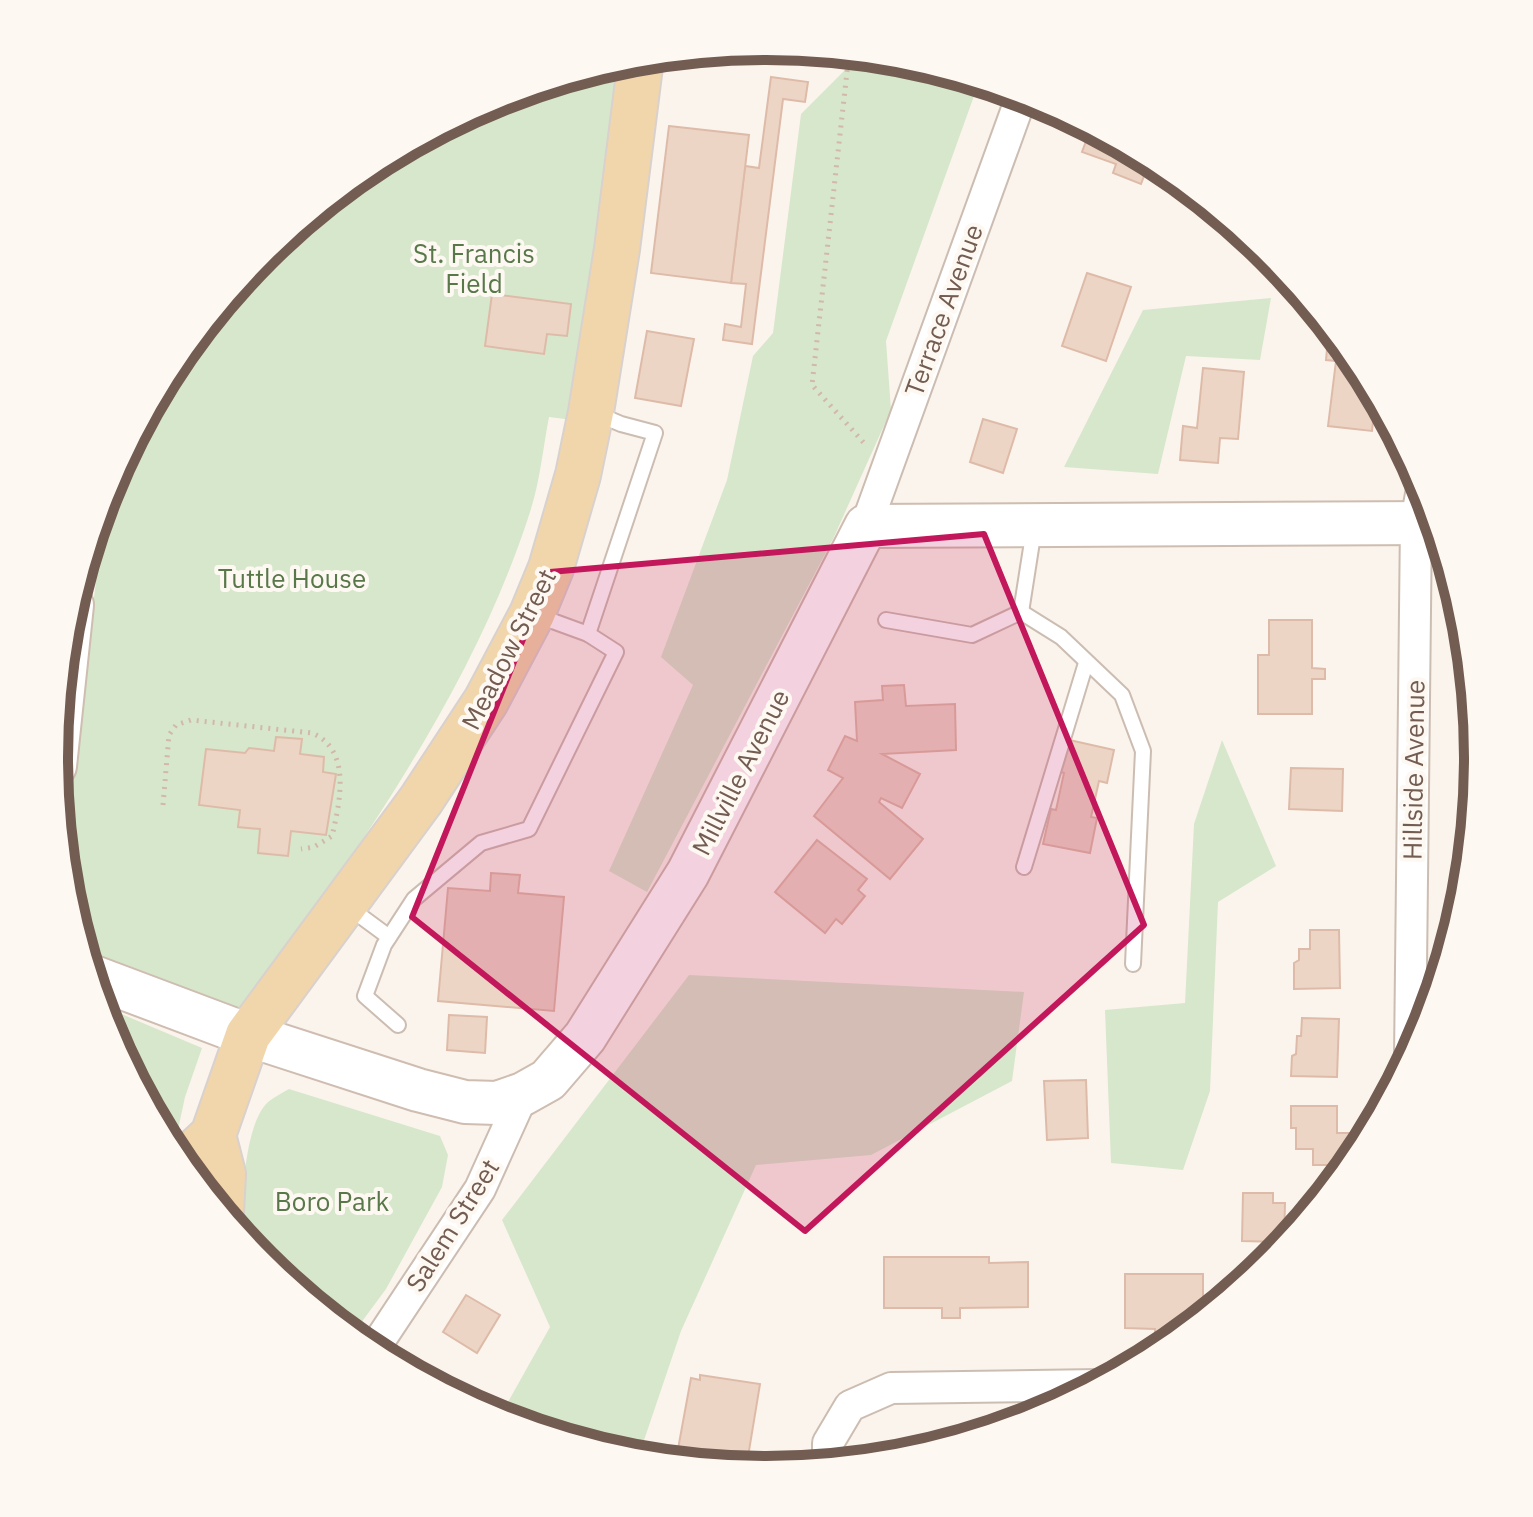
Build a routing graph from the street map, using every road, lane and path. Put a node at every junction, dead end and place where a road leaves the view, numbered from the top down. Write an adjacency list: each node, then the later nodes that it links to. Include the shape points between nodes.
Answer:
1 (848, 65): 5 (path, via 812,385)
2 (639, 72): 4 (main road, Meadow Street)
3 (1018, 107): 5 (street, Terrace Avenue)
4 (591, 412): 11 (main road, Meadow Street, via 565,526); 13 (lane, via 655,433)
5 (886, 468): 9 (street, Terrace Avenue)
6 (1419, 509): 7 (street)
7 (1035, 525): 9 (street); 10 (lane)
8 (1425, 525): 23 (street, Hillside Avenue)
9 (866, 526): 25 (street, Millville Avenue, via 681,884 585,1037 548,1080)
10 (1021, 612): 12 (lane, via 972,635); 14 (lane, via 1061,637)
11 (532, 614): 13 (lane); 18 (main road, Meadow Street, via 486,701)
12 (886, 620)
13 (588, 634): 19 (lane, via 616,652 529,829 481,843 414,899)
14 (1086, 663): 17 (lane); 20 (lane, via 1122,695 1143,751)
15 (163, 805): 16 (path, via 169,735 181,723 312,733 325,741 340,764 336,818 332,836)
16 (301, 849)
17 (1024, 867)
18 (344, 904): 19 (lane); 24 (main road, Meadow Street)
19 (389, 937): 22 (lane, via 365,996)
20 (1133, 964)
21 (104, 981): 24 (street, Millville Avenue)
22 (398, 1025)
23 (1411, 1029)
24 (248, 1035): 25 (street, Millville Avenue, via 465,1102 497,1103); 26 (main road, Meadow Street)
25 (523, 1094): 29 (street, Salem Street, via 480,1189)
26 (213, 1135): 27 (main road); 28 (main road, via 223,1174)
27 (192, 1155)
28 (222, 1196)
29 (380, 1340)
30 (1074, 1385): 31 (street, via 891,1388 850,1406 828,1443)
31 (828, 1454)

